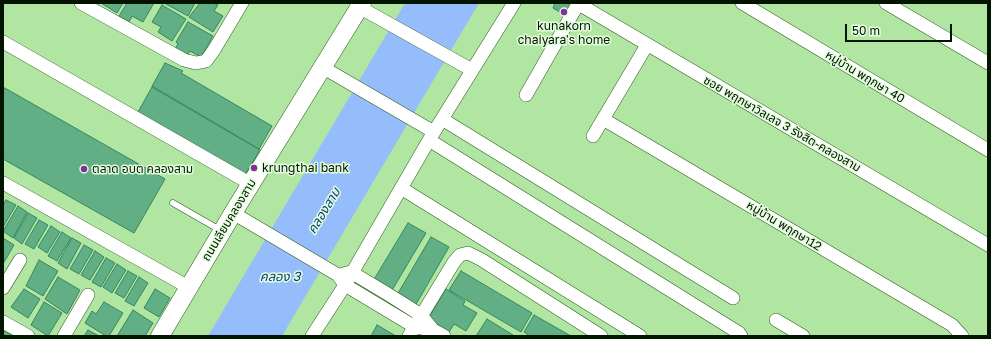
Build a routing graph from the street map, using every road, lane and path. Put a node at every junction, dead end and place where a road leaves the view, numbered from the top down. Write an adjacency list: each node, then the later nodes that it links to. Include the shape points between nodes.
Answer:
1 (81, 3): 2 (street, via 184,60 196,63 206,61)
2 (242, 3)
3 (514, 3): 12 (street)
4 (577, 3): 9 (street, ซอย พฤกษาวิลเลจ 3 รังสิต-คลองสาม); 13 (street)
5 (886, 3): 10 (street)
6 (361, 5): 11 (main road, ถนนเลียบคลองสาม); 12 (street)
7 (750, 5): 18 (street, หมู่บ้าน พฤกษา 40)
8 (3, 42): 20 (street)
9 (647, 45): 15 (street); 25 (street, ซอย พฤกษาวิลเลจ 3 รังสิต-คลองสาม)
10 (988, 63)
11 (322, 68): 16 (street, via 416,121); 20 (main road, ถนนเลียบคลองสาม)
12 (472, 70): 14 (street)
13 (526, 94)
14 (442, 119): 16 (street); 32 (street)
15 (603, 119): 17 (street); 46 (street, หมู่บ้าน พฤกษา12, via 952,325)
16 (431, 136): 21 (street); 44 (street)
17 (593, 136)
18 (988, 150)
19 (3, 183): 30 (street)
20 (251, 184): 23 (main road, ถนนเลียบคลองสาม)
21 (400, 188): 27 (street); 43 (street)
22 (173, 203): 24 (lane)
23 (233, 213): 24 (main road, ถนนเลียบคลองสาม); 28 (street)
24 (222, 232): 30 (main road, ถนนเลียบคลองสาม)
25 (988, 245)
26 (20, 260): 29 (street)
27 (351, 272): 28 (street); 33 (street)
28 (339, 277): 36 (street); 41 (street)
29 (3, 288)
30 (190, 288): 40 (main road, ถนนเลียบคลองสาม)
31 (88, 295): 39 (street)
32 (733, 298)
33 (421, 315): 36 (street); 37 (street); 42 (street, via 454,262 460,255 468,253)
34 (776, 320): 45 (street)
35 (3, 322): 38 (street)
36 (412, 331): 37 (street)
37 (439, 333)
38 (28, 336)
39 (64, 336)
40 (160, 336)
41 (312, 336)
42 (601, 336)
43 (640, 336)
44 (741, 336)
45 (803, 336)
46 (962, 336)

